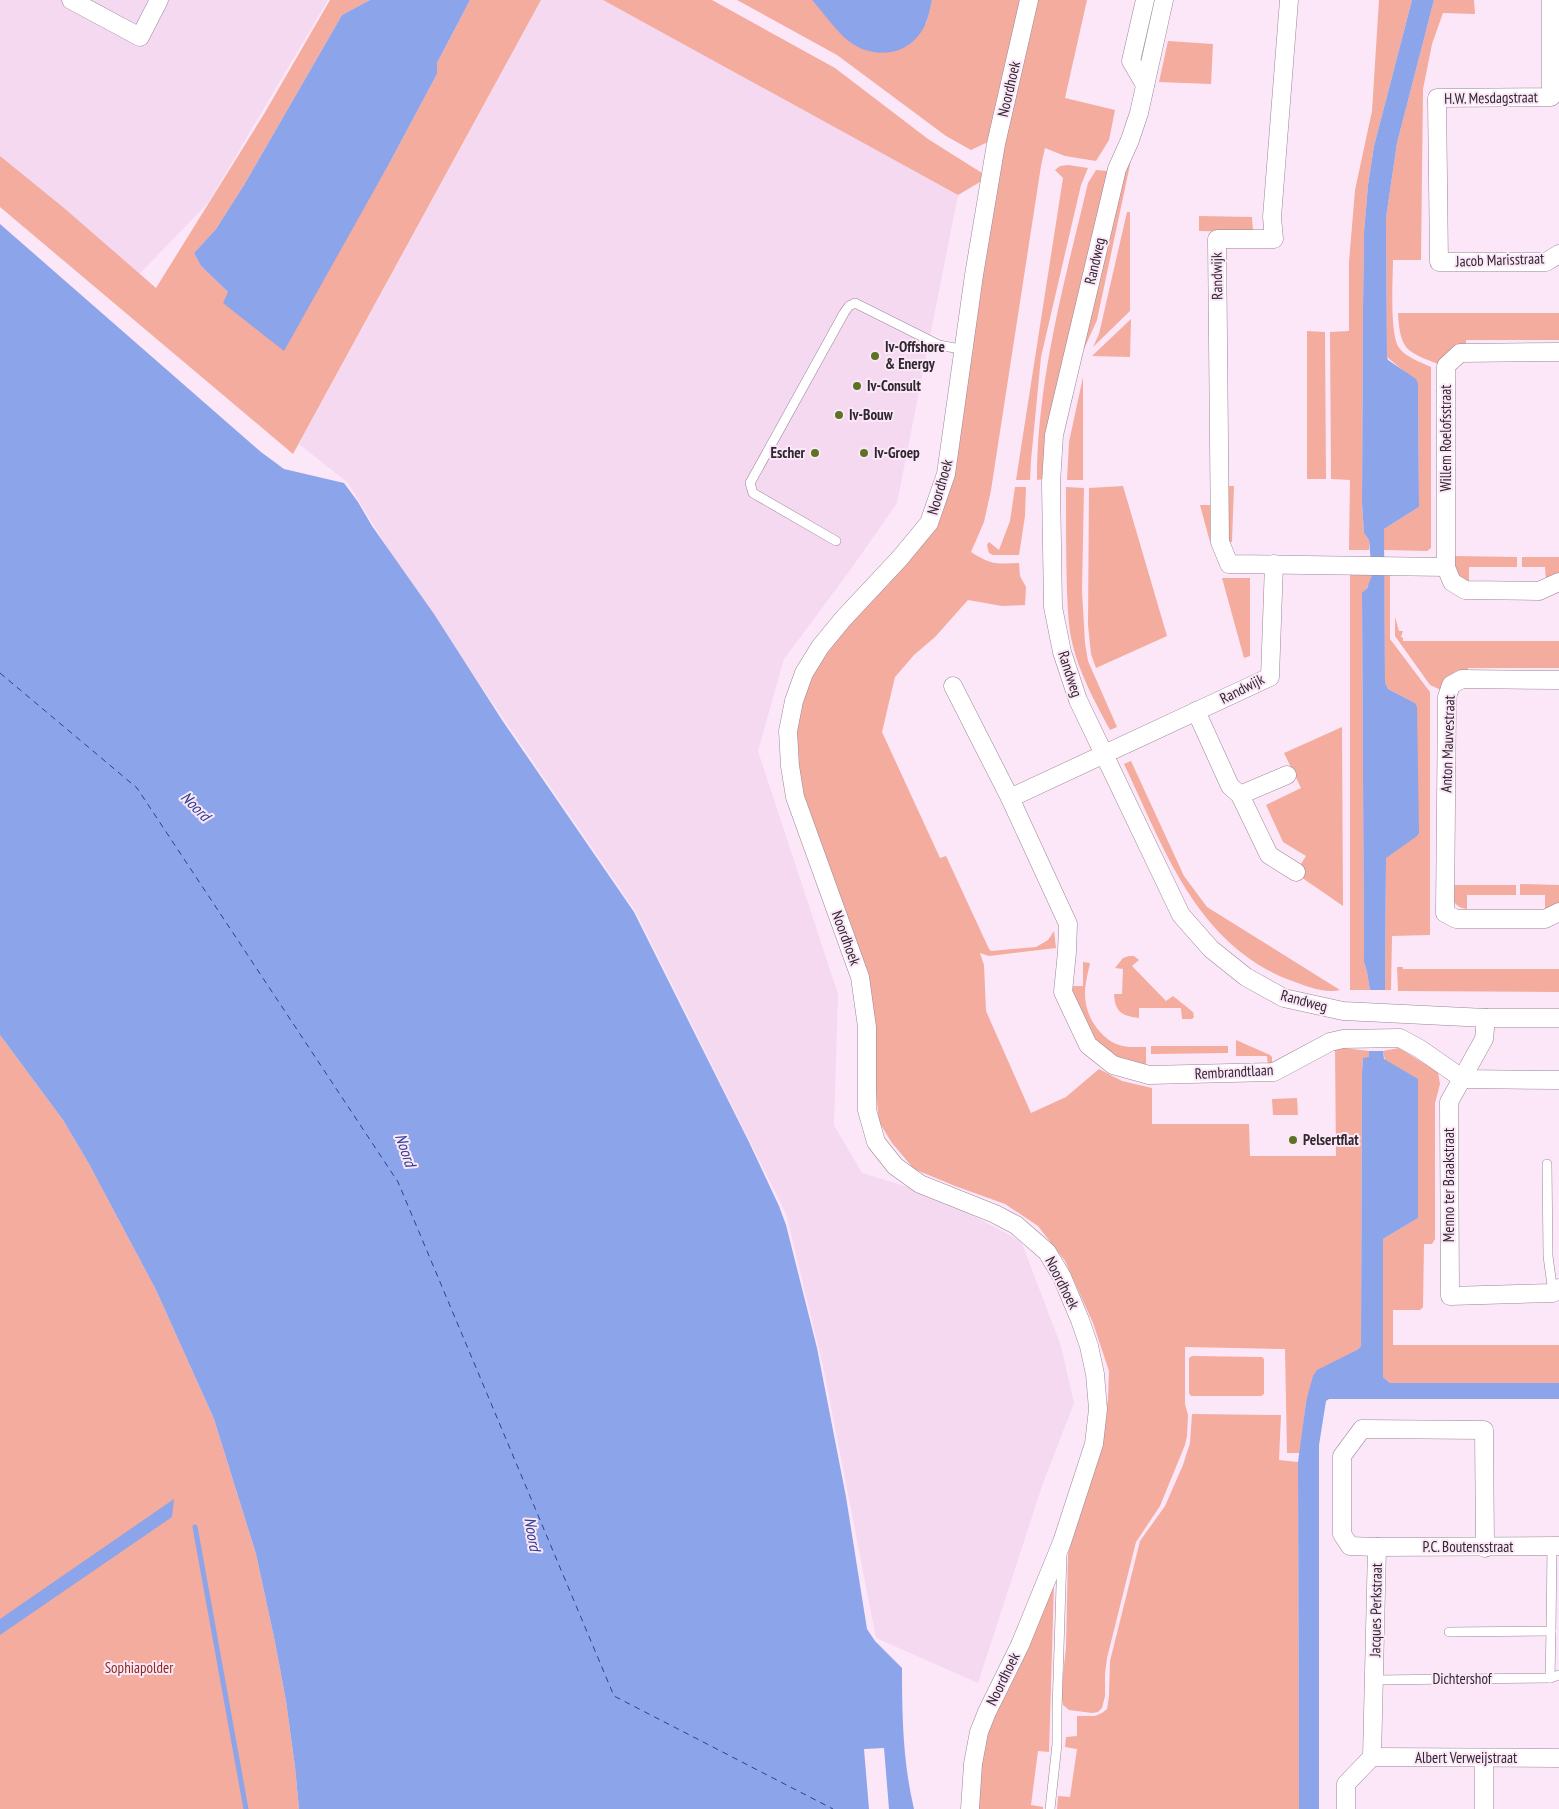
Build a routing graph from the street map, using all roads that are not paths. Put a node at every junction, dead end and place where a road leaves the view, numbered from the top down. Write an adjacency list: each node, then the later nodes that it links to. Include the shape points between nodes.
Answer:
1 (71, 0): 2 (street, via 140,36)
2 (159, 0)
3 (1029, 0): 11 (street, Noordhoek, via 996,144)
4 (1145, 0): 8 (street, via 1131,61)
5 (1164, 0): 8 (street, Randweg)
6 (1289, 0): 14 (street, Randwijk, via 1272,216 1274,239 1217,239 1220,542 1228,564)
7 (1551, 0): 10 (street, H.W. Mesdagstraat, via 1551,97 1436,98)
8 (1145, 85): 20 (street, Randweg, via 1130,140 1117,169 1054,435 1053,607 1062,652 1078,700)
9 (1559, 254): 10 (street, Jacob Marisstraat, via 1546,262)
10 (1439, 262)
11 (964, 350): 13 (lane, via 939,346 855,303 844,313 750,483 753,493); 32 (street, Noordhoek, via 946,474 929,523 843,619 804,673 788,731 790,766 796,797 860,977 867,1027 867,1110 876,1142 895,1166 920,1184 995,1214 1033,1239 1047,1252 1062,1276 1080,1320 1095,1374 1098,1409 1094,1444)
12 (1559, 352): 15 (street, Willem Roelofsstraat, via 1460,353 1446,366)
13 (836, 541)
14 (1274, 564): 15 (street, Randwijk); 19 (street, Randwijk, via 1270,677)
15 (1446, 567): 16 (street, via 1452,582 1465,590 1538,591)
16 (1559, 582)
17 (1559, 680): 25 (street, Anton Mauvestraat, via 1462,679 1451,685 1446,696 1446,913 1456,919 1545,920)
18 (952, 686): 23 (street, Rembrandtlaan)
19 (1196, 711): 20 (street, Randwijk); 22 (street, via 1230,786)
20 (1102, 753): 23 (street, Randwijk); 26 (street, Randweg, via 1181,916 1211,949 1246,977 1284,998 1343,1011)
21 (1287, 775): 22 (street)
22 (1240, 795): 24 (street, via 1269,855)
23 (1010, 798): 28 (street, Rembrandtlaan, via 1068,924 1063,992 1088,1045 1112,1065 1149,1075 1274,1072 1330,1042 1400,1038)
24 (1296, 872)
25 (1559, 912)
26 (1486, 1018): 27 (street); 28 (street, Menno ter Braakstraat, via 1484,1039)
27 (1559, 1018)
28 (1463, 1079): 29 (street); 31 (street, Menno ter Braakstraat, via 1449,1102 1450,1296)
29 (1559, 1080)
30 (1547, 1164): 31 (lane, via 1548,1256)
31 (1556, 1290)
32 (1062, 1542): 43 (street, Noordhoek, via 1020,1645 979,1732); 44 (lane, via 1058,1744)
33 (1555, 1546): 35 (street, P.C. Boutensstraat); 36 (lane, Dichtershof)
34 (1377, 1547): 35 (street, P.C. Boutensstraat); 35 (street, Jacques Perkstraat, via 1350,1546 1342,1534 1342,1456 1362,1429 1414,1428 1484,1430); 39 (street, Jacques Perkstraat)
35 (1485, 1548)
36 (1551, 1631): 37 (lane); 38 (lane, Dichtershof)
37 (1449, 1632)
38 (1554, 1677): 39 (lane, Dichtershof)
39 (1374, 1680): 40 (street, Jacques Perkstraat)
40 (1372, 1757): 41 (street, Albert Verweijstraat); 45 (street, via 1346,1784)
41 (1484, 1758): 42 (street, Albert Verweijstraat); 46 (street)
42 (1559, 1758)
43 (970, 1809)
44 (1050, 1809)
45 (1346, 1809)
46 (1484, 1809)

